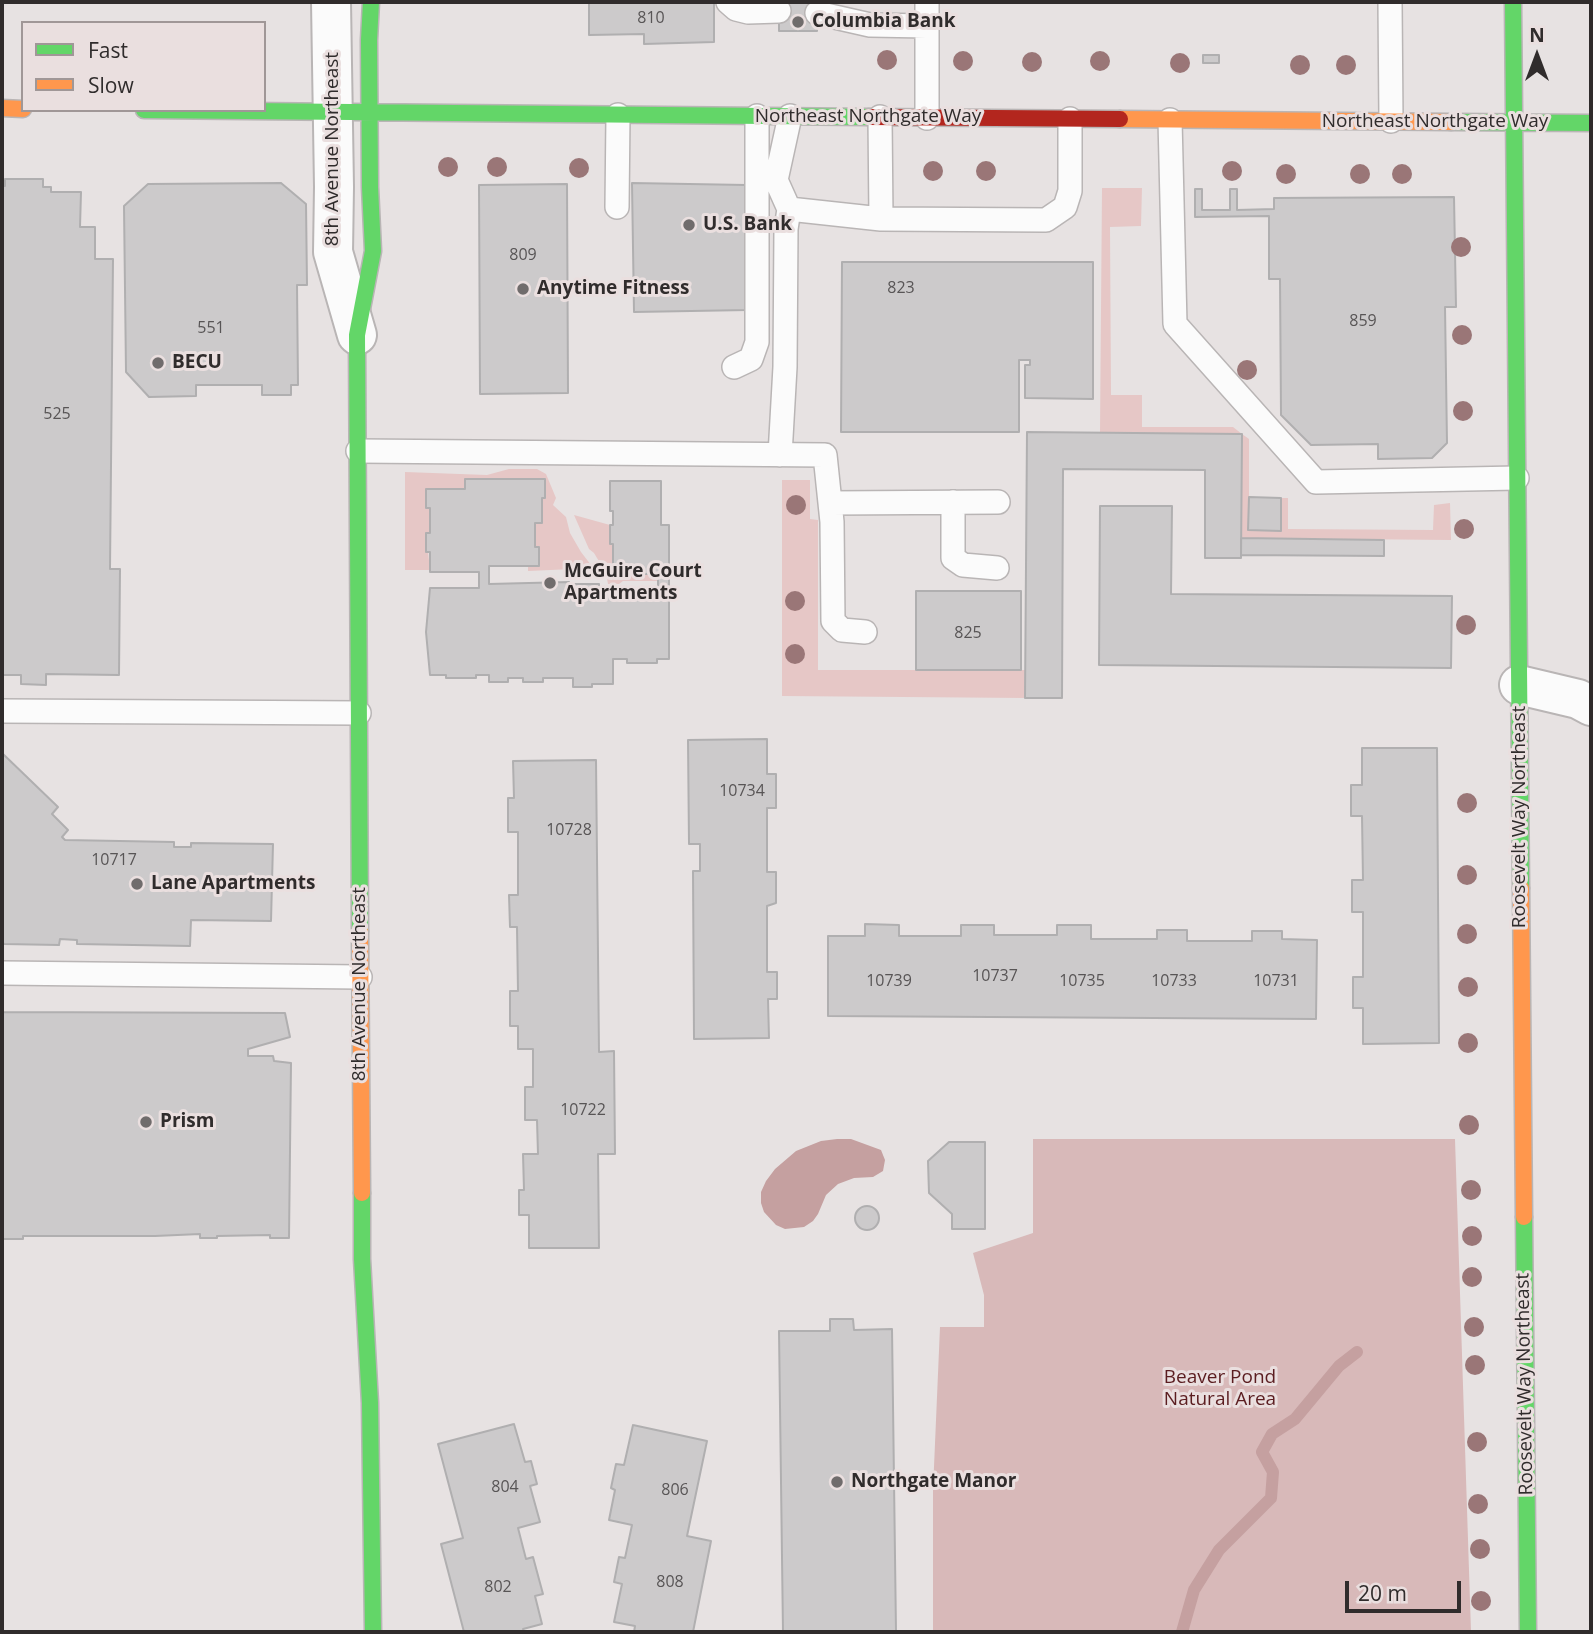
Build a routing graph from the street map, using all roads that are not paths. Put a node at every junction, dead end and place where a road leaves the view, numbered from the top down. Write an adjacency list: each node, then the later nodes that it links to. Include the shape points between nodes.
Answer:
1 (331, 2): 13 (street, 8th Avenue Northeast)
2 (371, 2): 14 (main road, 8th Avenue Northeast)
3 (728, 2): 7 (lane, via 748,12)
4 (927, 2): 9 (lane)
5 (1390, 2): 22 (lane)
6 (1513, 2): 23 (main road, Roosevelt Way Northeast)
7 (779, 11)
8 (817, 13): 9 (lane, via 870,25)
9 (927, 26): 19 (lane)
10 (2, 108): 11 (main road)
11 (21, 109)
12 (266, 112): 13 (main road, Northeast Northgate Way)
13 (332, 113): 14 (main road, Northeast Northgate Way); 28 (street, 8th Avenue Northeast, via 333,252)
14 (371, 113): 15 (main road, Northeast Northgate Way); 28 (main road, 8th Avenue Northeast, via 373,251)
15 (618, 115): 16 (main road, Northeast Northgate Way); 25 (lane)
16 (757, 116): 17 (main road, Northeast Northgate Way); 29 (lane, via 757,342 751,359)
17 (790, 116): 18 (main road, Northeast Northgate Way); 26 (lane, via 776,180)
18 (880, 117): 19 (main road, Northeast Northgate Way); 27 (lane)
19 (927, 118): 20 (main road, Northeast Northgate Way)
20 (1070, 119): 21 (main road, Northeast Northgate Way); 27 (lane, via 1070,191 1065,207 1046,220)
21 (1170, 120): 22 (main road, Northeast Northgate Way); 32 (lane, via 1175,324 1316,482)
22 (1391, 121): 23 (main road, Northeast Northgate Way)
23 (1514, 122): 24 (main road, Northeast Northgate Way); 32 (main road, Roosevelt Way Northeast)
24 (1591, 123)
25 (617, 207)
26 (789, 209): 27 (lane); 31 (lane)
27 (881, 219)
28 (357, 335): 30 (main road, 8th Avenue Northeast)
29 (734, 367)
30 (358, 451): 31 (lane); 41 (main road, 8th Avenue Northeast)
31 (780, 455): 35 (lane, via 825,455)
32 (1517, 478): 38 (main road, Roosevelt Way Northeast)
33 (953, 502): 34 (lane); 35 (lane); 36 (lane, via 953,558 964,565)
34 (998, 502)
35 (830, 503): 37 (lane, via 833,621 842,630)
36 (997, 568)
37 (865, 632)
38 (1519, 685): 39 (street); 45 (main road, Roosevelt Way Northeast)
39 (1591, 706)
40 (2, 711): 41 (lane)
41 (359, 713): 43 (main road, 8th Avenue Northeast)
42 (2, 973): 43 (lane)
43 (360, 977): 44 (main road, 8th Avenue Northeast, via 362,1259 370,1404)
44 (373, 1632)
45 (1528, 1632)

